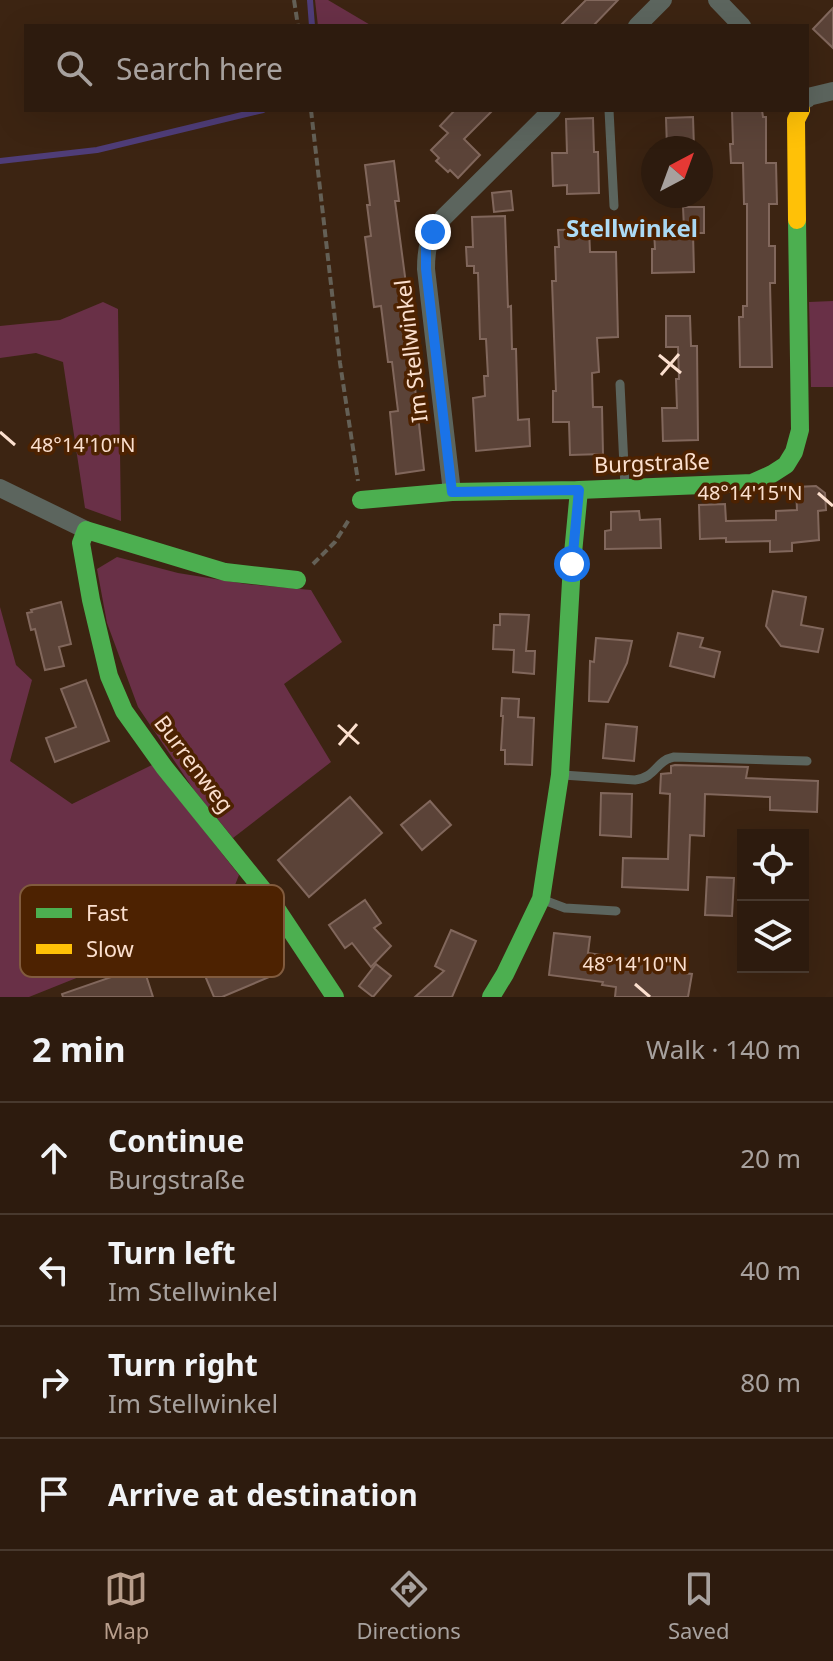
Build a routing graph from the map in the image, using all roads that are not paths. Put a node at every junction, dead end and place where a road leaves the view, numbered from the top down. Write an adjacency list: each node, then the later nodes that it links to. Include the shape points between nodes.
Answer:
1 (663, 0): 3 (street)
2 (717, 0): 4 (street)
3 (639, 24)
4 (740, 24)
5 (833, 91): 6 (street, Burgstraße)
6 (809, 99)
7 (550, 112): 15 (street, Im Stellwinkel, via 443,218 426,248)
8 (609, 112): 10 (lane)
9 (800, 112): 12 (street, Burgstraße, via 800,430 795,455 777,473 752,483)
10 (614, 206)
11 (620, 384): 12 (lane)
12 (625, 487): 14 (street, Burgstraße)
13 (0, 488): 17 (street)
14 (579, 490): 15 (street); 20 (street, Burgstraße)
15 (452, 492): 16 (street)
16 (361, 500)
17 (86, 530): 18 (street, via 225,572); 21 (street, Burrenweg, via 81,543 91,600 109,676 124,711)
18 (297, 580)
19 (807, 761): 20 (lane, via 674,757 646,779)
20 (560, 775): 22 (street, Burgstraße)
21 (259, 885)
22 (541, 899): 23 (lane, via 565,908); 26 (street, Burgstraße)
23 (616, 911)
24 (284, 920): 25 (street, Burrenweg)
25 (335, 997)
26 (491, 997)

